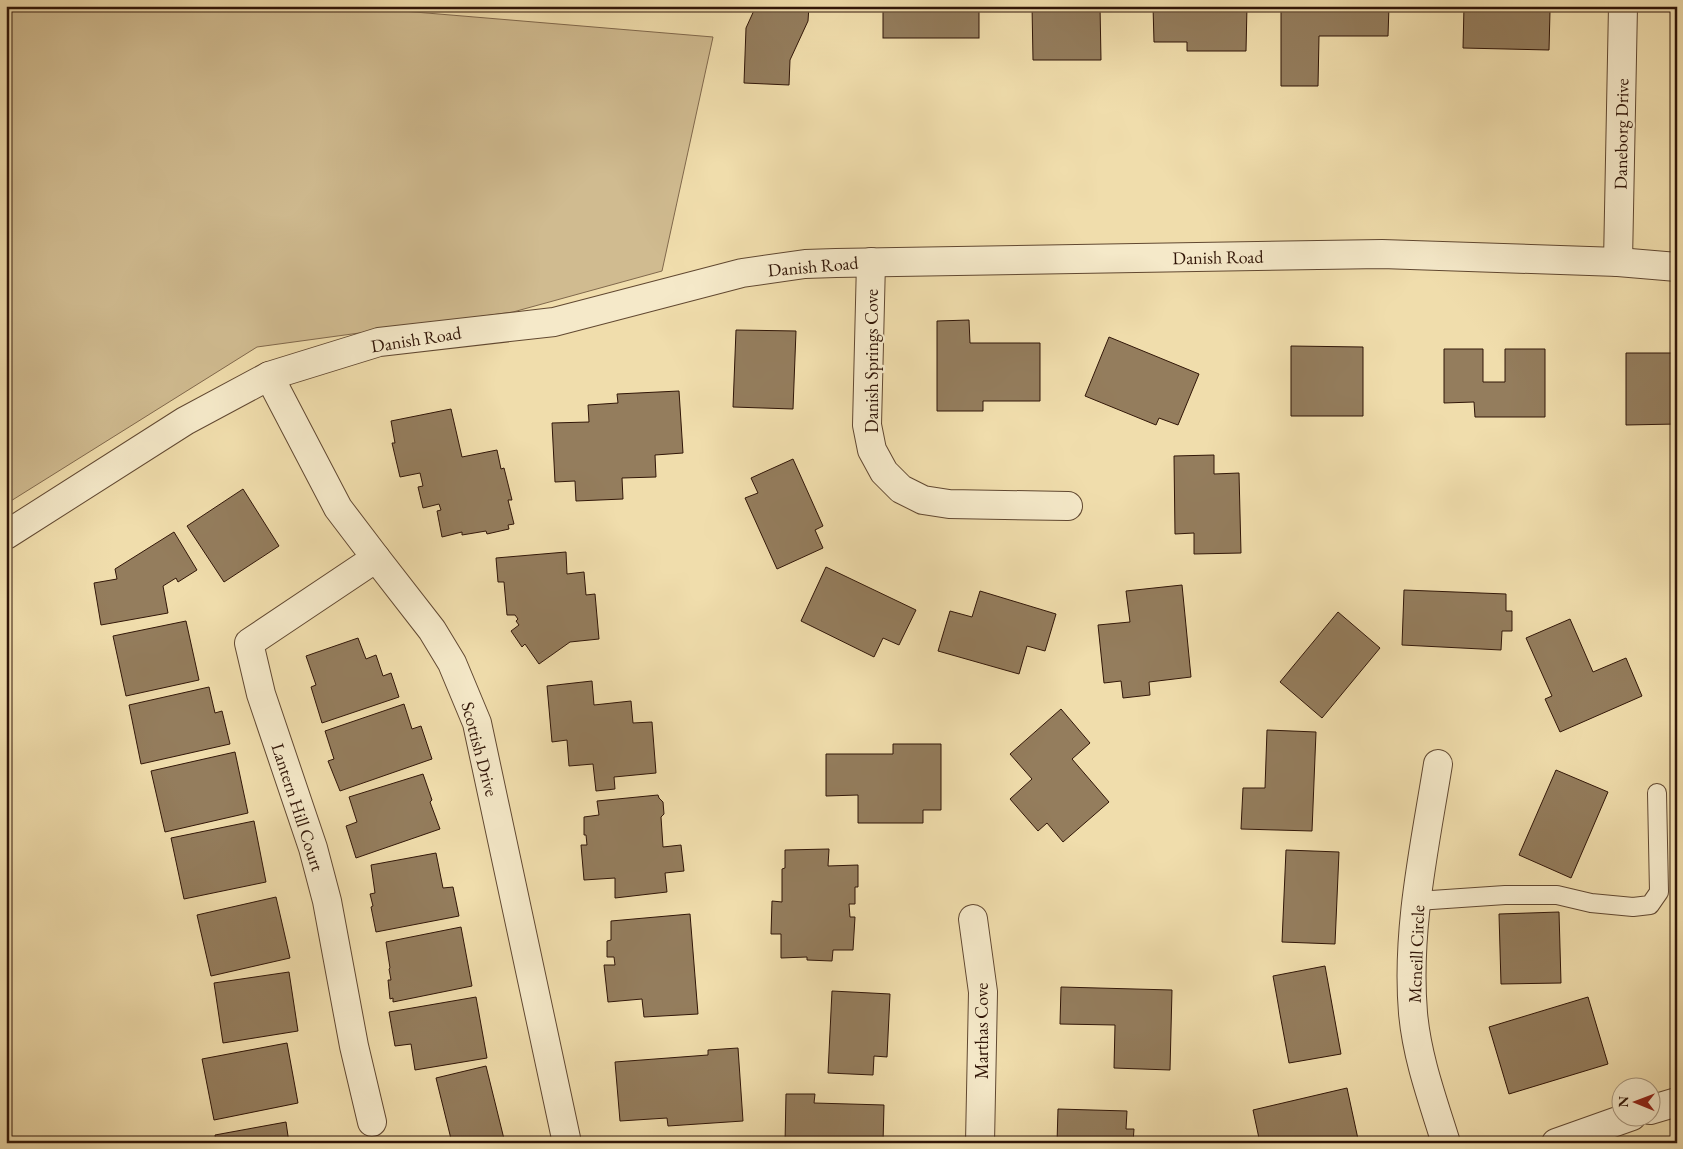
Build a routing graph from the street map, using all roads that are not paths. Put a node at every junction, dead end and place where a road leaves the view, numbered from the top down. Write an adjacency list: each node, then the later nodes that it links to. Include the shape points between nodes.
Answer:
1 (1623, 6): 3 (street, Daneborg Drive)
2 (871, 262): 3 (street, Danish Road, via 1382,254); 5 (street, Danish Road, via 805,264 742,273 554,322 379,342); 6 (street, Danish Springs Cove, via 867,425 872,450 884,472 901,490 923,500 949,504)
3 (1618, 262): 4 (street, Danish Road)
4 (1677, 267)
5 (269, 376): 7 (street, Danish Road, via 185,421); 8 (street, Scottish Drive, via 338,508)
6 (1068, 506)
7 (6, 535)
8 (376, 558): 15 (street, Lantern Hill Court, via 249,643 261,694 314,848 328,901 354,1046); 17 (street, Scottish Drive, via 432,630 452,663 478,723)
9 (1438, 764): 11 (street, Mcneill Circle)
10 (1657, 793): 11 (lane, via 1659,892 1650,905 1633,907 1591,903 1557,895)
11 (1418, 901): 19 (street, Mcneill Circle, via 1412,956 1413,1014 1424,1071)
12 (973, 919): 18 (street, Marthas Cove, via 983,992)
13 (1677, 1102): 14 (street)
14 (1660, 1107)
15 (372, 1122)
16 (1610, 1124): 20 (street)
17 (566, 1143)
18 (980, 1143)
19 (1446, 1143)
20 (1556, 1143)

